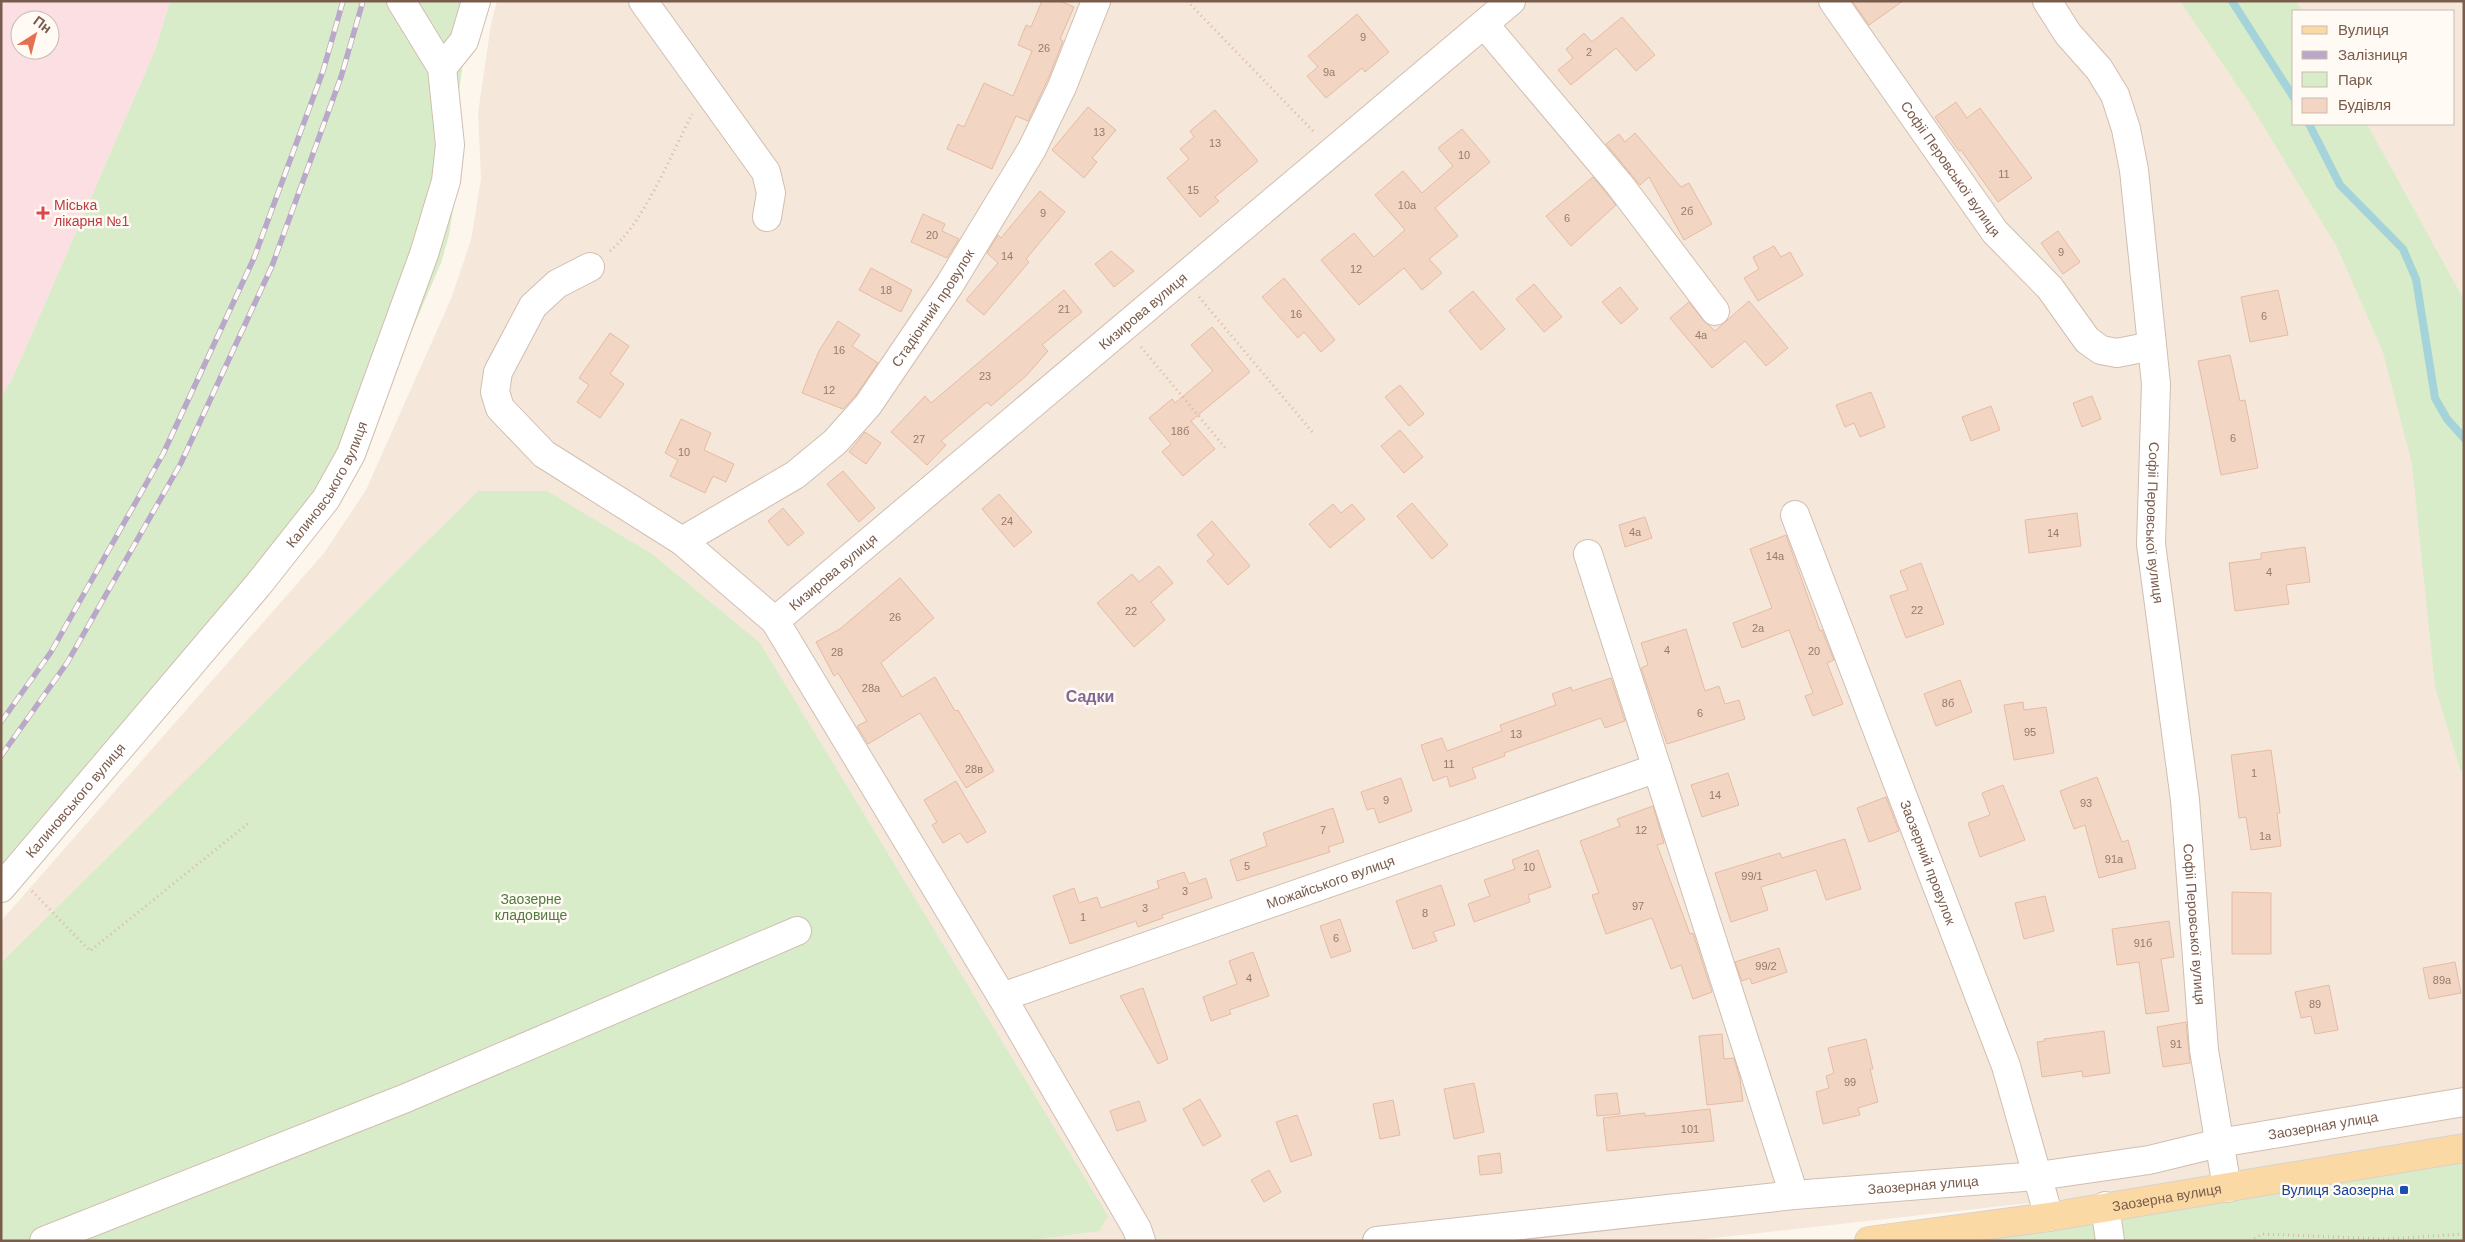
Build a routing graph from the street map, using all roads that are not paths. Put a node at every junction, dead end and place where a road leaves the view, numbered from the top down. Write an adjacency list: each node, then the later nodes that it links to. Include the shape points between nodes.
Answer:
1 (476, 1): 9 (street, via 464,41)
2 (643, 1): 10 (street, via 766,172 771,193)
3 (1096, 1): 15 (street, Стадіонний провулок, via 1062,87 1032,150 950,284 868,405 835,442 795,475)
4 (1511, 1): 8 (street, Кизирова вулиця)
5 (1834, 1): 13 (street, Софіі Перовської вулиця, via 1995,232 2050,288 2087,340 2101,350 2117,353)
6 (2047, 1): 13 (street, via 2068,34 2099,69 2115,95 2126,129 2134,170)
7 (403, 4): 9 (street, Калиновського вулиця)
8 (1484, 24): 12 (street, via 1619,184); 17 (street, Кизирова вулиця)
9 (442, 68): 19 (street, Калиновського вулиця, via 450,145 446,181 424,254 362,428 347,461 326,499 258,585)
10 (767, 217)
11 (590, 267): 15 (street, via 557,284 533,306 498,372 495,392 500,408 544,454)
12 (1715, 311)
13 (2152, 346): 23 (street, Софіі Перовської вулиця, via 2156,384 2151,544 2185,800 2204,1050)
14 (1795, 515): 25 (street, Заозерний провулок, via 2006,1066)
15 (682, 541): 17 (street)
16 (1588, 554): 18 (street)
17 (775, 620): 21 (street)
18 (1657, 768): 21 (street, Можайського вулиця); 27 (street)
19 (8, 880)
20 (797, 931): 31 (street, via 406,1098)
21 (1002, 998): 32 (street)
22 (2464, 1102): 23 (street, Заозерная улица)
23 (2219, 1143): 25 (street, Заозерная улица, via 2149,1160); 26 (street, Софіі Перовської вулиця)
24 (2464, 1148): 26 (main road, Заозерна вулиця)
25 (2038, 1176): 27 (street, Заозерная улица); 29 (street, Заозерний провулок)
26 (2226, 1188): 28 (main road, Заозерна вулиця)
27 (1794, 1195): 33 (street, Заозерная улица)
28 (2106, 1206): 29 (main road, Заозерна вулиця); 35 (street)
29 (2049, 1216): 30 (main road, Заозерна вулиця)
30 (1961, 1236): 34 (main road, Заозерна вулиця)
31 (44, 1241)
32 (1141, 1241)
33 (1377, 1241)
34 (1869, 1241)
35 (2110, 1241)

